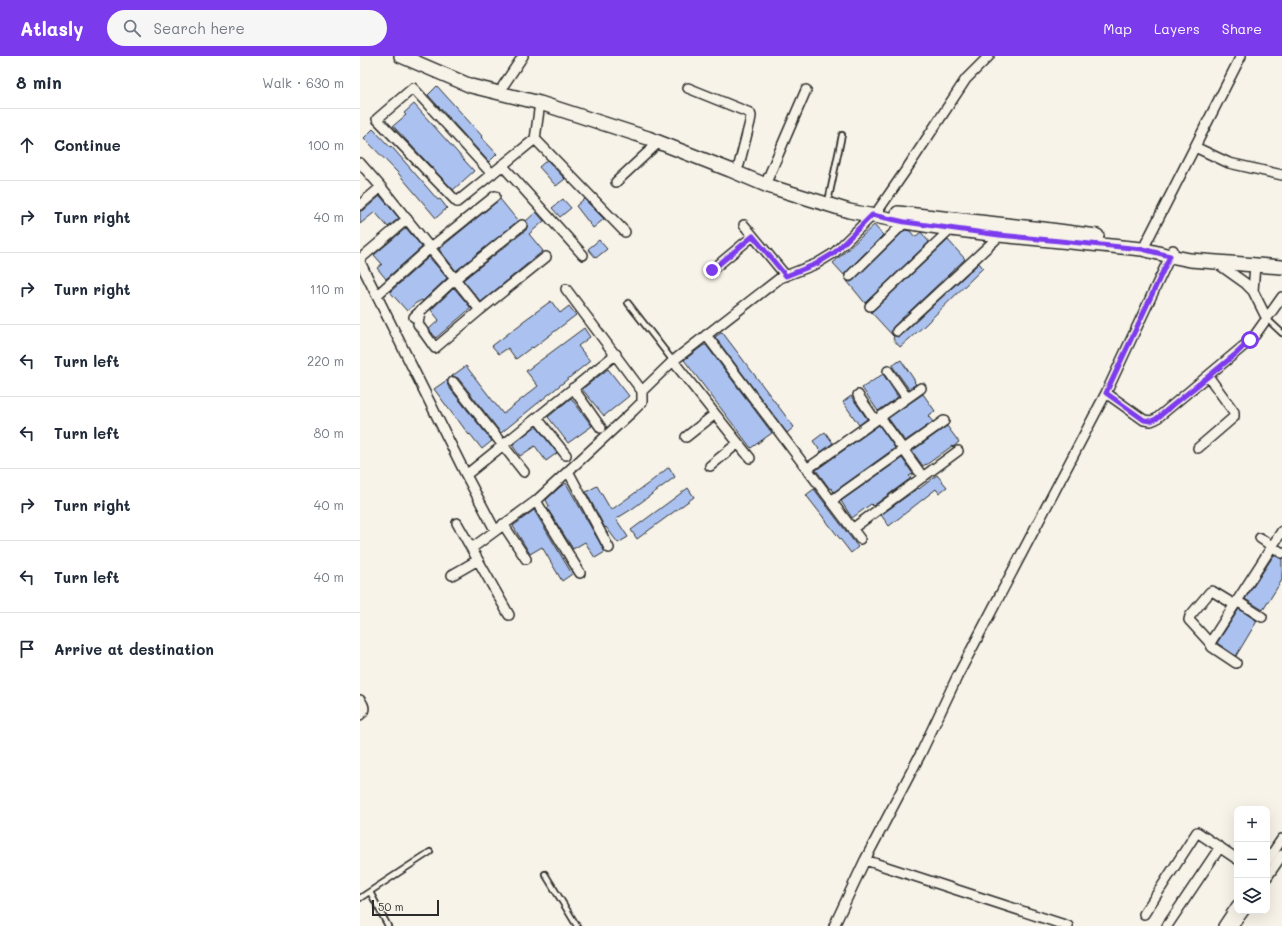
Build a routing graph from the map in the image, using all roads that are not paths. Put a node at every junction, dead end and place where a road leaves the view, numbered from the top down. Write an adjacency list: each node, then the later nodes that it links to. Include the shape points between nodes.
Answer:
1 (401, 56): 9 (street, via 471,86)
2 (417, 56): 6 (street, via 480,81)
3 (523, 56): 6 (street)
4 (989, 56): 25 (street, via 966,79)
5 (1241, 56): 13 (street)
6 (503, 86): 9 (street)
7 (688, 88): 16 (street, via 750,113)
8 (806, 90): 19 (street)
9 (532, 99): 11 (street); 12 (street); 16 (street, via 537,95 681,141)
10 (842, 135): 23 (lane)
11 (535, 139): 15 (street); 32 (street)
12 (659, 142): 20 (street); 25 (street, via 768,186 828,206 849,211)
13 (1198, 149): 18 (street, via 1234,165); 34 (street)
14 (360, 163): 21 (street)
15 (502, 165): 17 (street); 37 (street)
16 (739, 165): 19 (street)
17 (492, 174): 17 (street, via 457,202 377,119 413,88)
18 (1282, 175)
19 (768, 178): 23 (street)
20 (616, 182)
21 (381, 187): 24 (street); 26 (street)
22 (495, 196): 35 (street)
23 (829, 196): 25 (street)
24 (360, 205)
25 (875, 212): 27 (street); 31 (street, via 905,214); 45 (street, via 834,253 816,264)
26 (407, 219): 35 (street); 40 (street)
27 (905, 222): 30 (street); 46 (street)
28 (522, 225): 47 (street)
29 (744, 226): 33 (street)
30 (951, 229): 31 (street); 53 (street)
31 (1000, 229): 34 (street); 36 (street); 56 (street, via 994,241)
32 (625, 232)
33 (753, 236): 44 (street); 45 (street)
34 (1146, 243): 36 (street)
35 (430, 248): 47 (street); 50 (street)
36 (1171, 253): 39 (street); 41 (street); 67 (street)
37 (583, 255)
38 (546, 258): 54 (street)
39 (1282, 259)
40 (360, 260): 50 (street)
41 (1217, 263): 42 (street); 49 (street)
42 (1255, 265): 43 (street); 49 (street)
43 (1282, 267)
44 (712, 270)
45 (786, 276): 58 (street)
46 (850, 276)
47 (455, 279): 54 (street); 54 (street, via 417,314 418,324 435,348)
48 (566, 289): 59 (street)
49 (1253, 291): 55 (street)
50 (377, 295): 87 (street)
51 (1282, 297): 55 (street)
52 (628, 303): 60 (lane)
53 (870, 306)
54 (480, 310)
55 (1267, 319): 57 (lane); 62 (street, via 1246,344)
56 (897, 331)
57 (1282, 333)
58 (706, 335): 60 (street); 84 (street)
59 (616, 354): 64 (street); 66 (street)
60 (673, 360): 66 (street); 70 (street)
61 (888, 371): 69 (street)
62 (1208, 376): 67 (street, via 1151,421 1144,420); 78 (street, via 1234,412 1234,417)
63 (453, 382): 77 (street)
64 (573, 388): 71 (street); 74 (street)
65 (921, 388): 69 (street)
66 (642, 391): 86 (street, via 642,402)
67 (1106, 393): 119 (street, via 960,670 920,755)
68 (858, 395): 72 (street)
69 (907, 398): 72 (street)
70 (715, 414): 75 (street); 76 (street)
71 (537, 418): 77 (street); 81 (street)
72 (877, 419): 79 (street); 84 (street)
73 (944, 421): 79 (street)
74 (601, 428)
75 (686, 437)
76 (738, 444): 82 (street); 83 (street)
77 (503, 446): 85 (street); 87 (street)
78 (1198, 448)
79 (903, 450): 88 (street); 90 (street)
80 (958, 451): 88 (street)
81 (566, 455)
82 (750, 458)
83 (710, 466)
84 (807, 469): 90 (street)
85 (524, 472)
86 (568, 472): 89 (street); 100 (street)
87 (466, 475): 94 (street)
88 (923, 477): 93 (street)
89 (536, 501): 92 (street); 104 (street)
90 (831, 501): 93 (street)
91 (458, 523): 99 (street)
92 (503, 524): 94 (street); 102 (street)
93 (852, 529): 97 (street)
94 (494, 531): 99 (street)
95 (1282, 531): 98 (street)
96 (1260, 538): 98 (street)
97 (860, 539)
98 (1272, 547): 101 (street); 106 (street)
99 (472, 548): 103 (street)
100 (610, 548)
101 (1282, 553)
102 (526, 559)
103 (478, 560): 105 (street); 107 (street)
104 (580, 573)
105 (452, 575)
106 (1236, 603): 108 (street); 109 (street); 109 (street, via 1212,591 1190,616 1189,620)
107 (509, 615)
108 (1262, 617)
109 (1210, 642): 110 (street, via 1212,647)
110 (1236, 663)
111 (360, 700): 112 (street, via 364,708)
112 (360, 715)
113 (1282, 839): 118 (street)
114 (1220, 847): 117 (street); 125 (street, via 1196,832); 131 (street)
115 (430, 852): 122 (lane)
116 (1282, 855): 120 (street)
117 (1234, 856)
118 (1270, 857)
119 (865, 860): 129 (street); 130 (street)
120 (1270, 873)
121 (545, 874): 128 (lane)
122 (370, 892): 123 (lane); 127 (lane)
123 (360, 898)
124 (1234, 910): 132 (street)
125 (1144, 914)
126 (1242, 914): 133 (street)
127 (388, 926)
128 (577, 926)
129 (834, 926)
130 (1068, 926)
131 (1167, 926)
132 (1223, 926)
133 (1233, 926)

